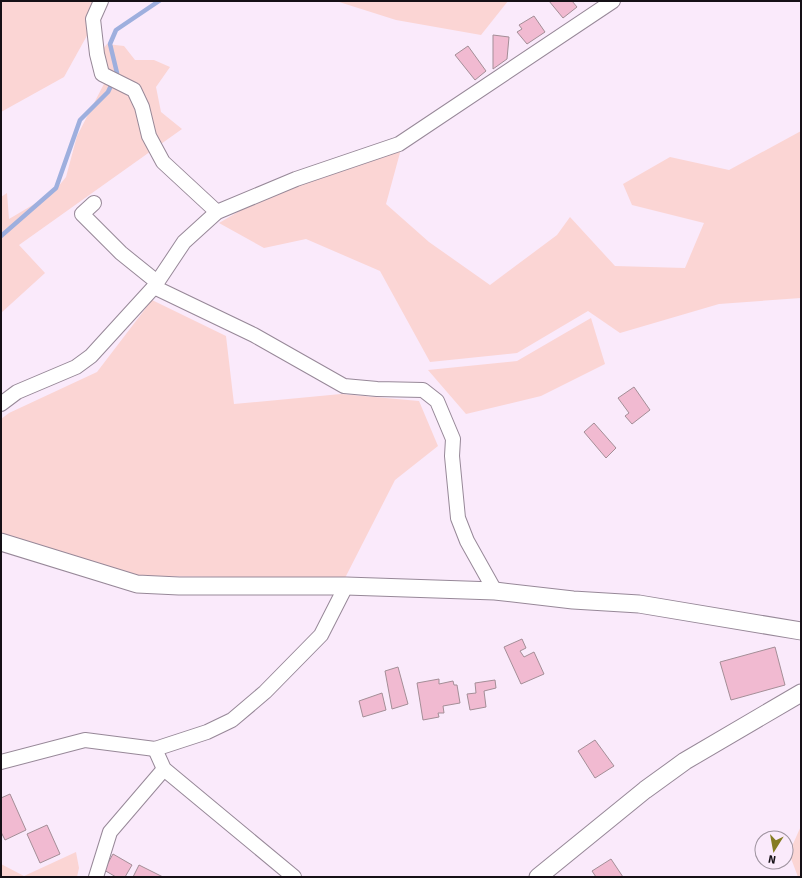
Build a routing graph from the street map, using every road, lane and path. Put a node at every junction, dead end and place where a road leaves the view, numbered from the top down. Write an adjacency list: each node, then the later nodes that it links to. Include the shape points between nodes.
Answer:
1 (101, 1): 4 (street, via 93,19 102,74 134,90 142,107 149,136 163,162)
2 (613, 1): 4 (street, via 399,144 296,179)
3 (94, 203): 5 (street, via 82,214)
4 (217, 212): 5 (street, via 184,242)
5 (155, 284): 6 (street, via 91,356 76,367 17,392); 9 (street, via 254,335 344,386 423,390 437,401 453,439 452,456 458,518 467,541)
6 (1, 404)
7 (1, 542): 8 (street, via 137,584)
8 (346, 586): 9 (street); 12 (street, via 321,635 265,692 232,720 207,732)
9 (495, 591): 10 (street, via 572,600 639,604)
10 (801, 631)
11 (801, 693): 17 (street, via 685,761 645,790)
12 (155, 749): 13 (street, via 85,740); 14 (street)
13 (1, 762)
14 (164, 769): 15 (street, via 110,832); 16 (street)
15 (96, 877)
16 (294, 877)
17 (538, 877)

